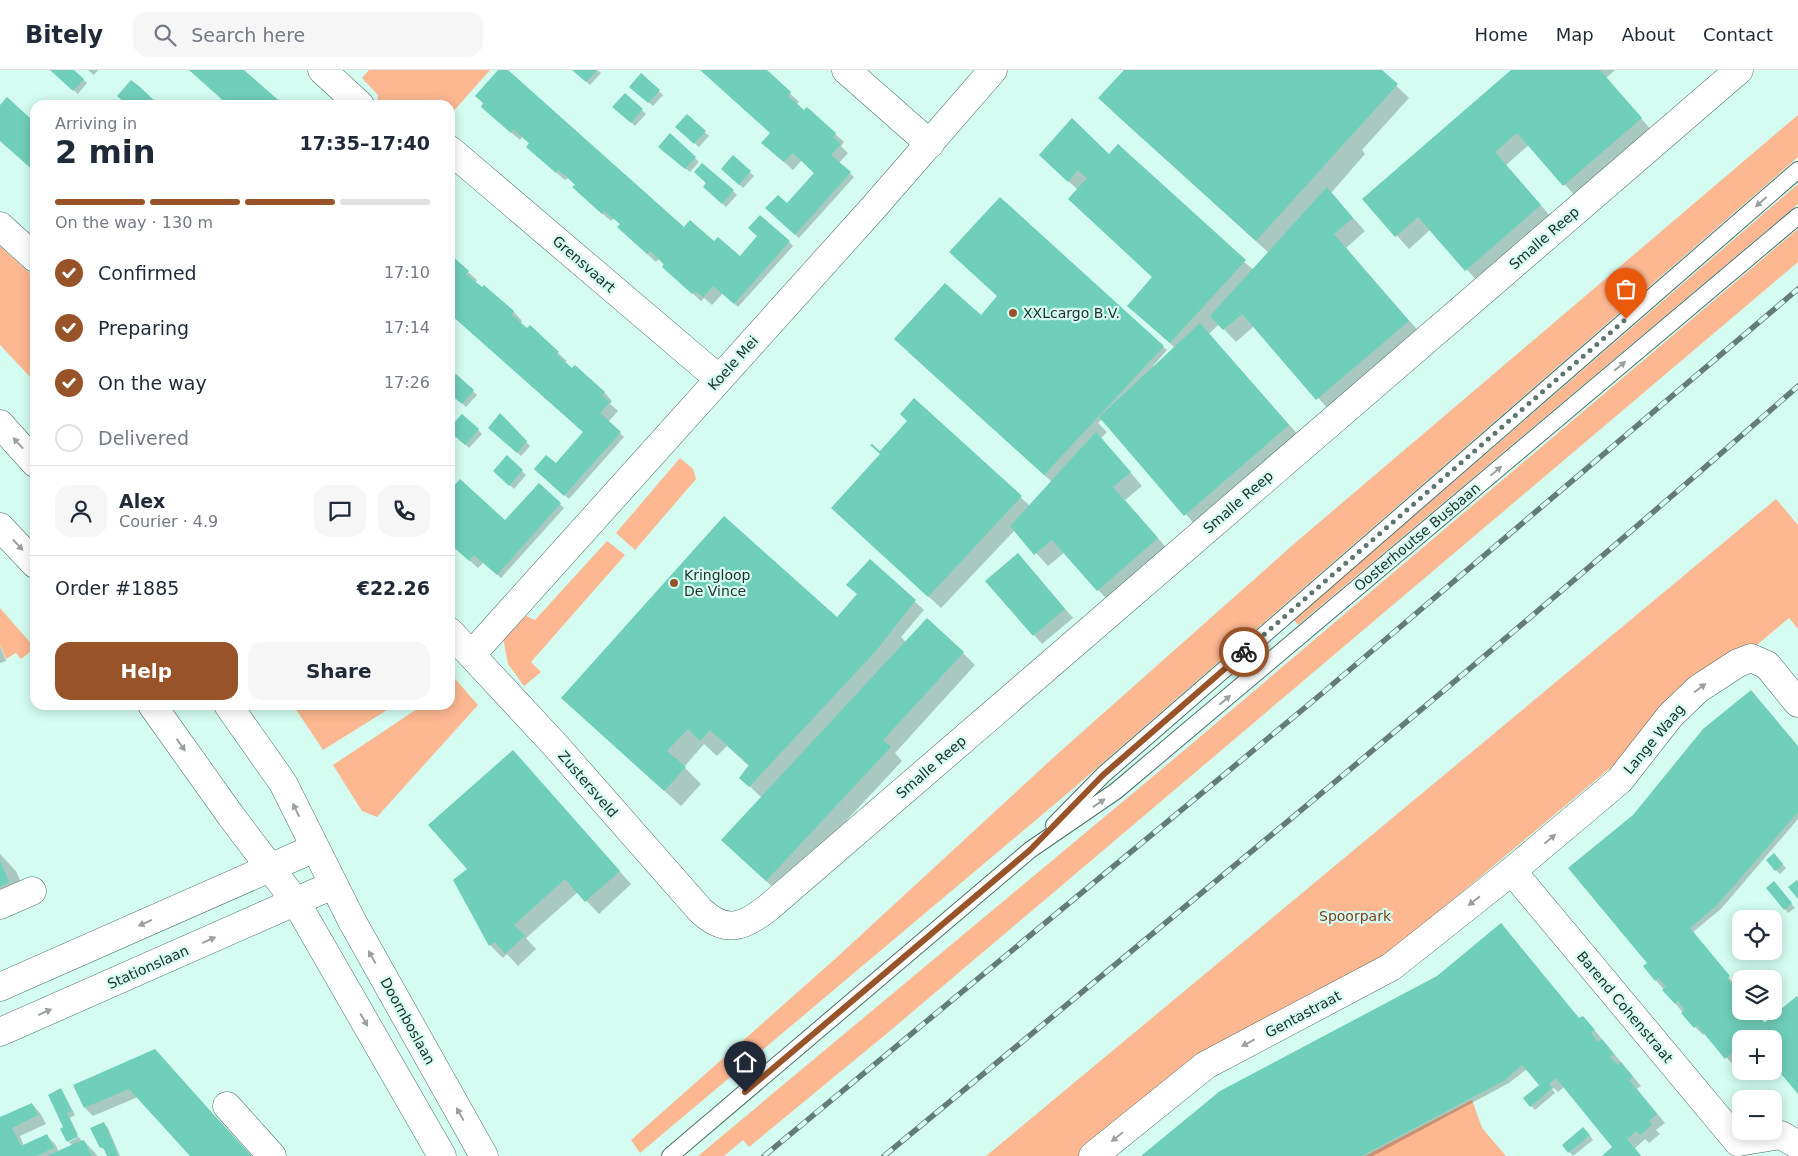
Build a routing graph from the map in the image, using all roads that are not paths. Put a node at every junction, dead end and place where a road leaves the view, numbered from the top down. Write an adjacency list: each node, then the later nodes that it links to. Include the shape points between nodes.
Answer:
1 (322, 70): 5 (street)
2 (846, 70): 6 (street)
3 (993, 70): 6 (street, Koele Mei)
4 (1739, 70): 30 (street, Smalle Reep, via 769,907 746,923)
5 (355, 100)
6 (930, 144): 12 (street, Koele Mei)
7 (455, 154): 12 (street, Grensvaart)
8 (1798, 170): 23 (lane, Oosterhoutse Busbaan, one-way to 23, via 1103,775)
9 (1798, 216): 23 (lane, Oosterhoutse Busbaan, one-way to 9, via 1116,791)
10 (0, 226): 11 (street)
11 (30, 253)
12 (719, 379): 18 (street, Koele Mei)
13 (0, 424): 14 (street, one-way to 13)
14 (30, 457)
15 (0, 527): 16 (street, one-way to 16)
16 (30, 559)
17 (455, 637): 18 (street, Zustersveld)
18 (472, 654): 30 (street, Zustersveld, via 691,901 708,918)
19 (1798, 703): 25 (street, Lange Waag, one-way to 19, via 1620,780 1670,716 1698,689 1738,663 1751,658 1767,665)
20 (156, 710): 24 (street, one-way to 24)
21 (232, 710): 22 (street, Doornboslaan, one-way to 21, via 283,783)
22 (315, 848): 24 (street); 26 (street, Doornboslaan)
23 (1030, 850): 39 (lane, Oosterhoutse Busbaan)
24 (270, 868): 28 (street); 31 (street, one-way to 31)
25 (1512, 871): 35 (street, Barend Cohenstraat); 40 (street, Gentastraat, one-way to 40, via 1391,967 1206,1065)
26 (334, 885): 28 (street); 38 (street, Doornboslaan, one-way to 26)
27 (32, 891): 29 (street)
28 (296, 902): 32 (street, Stationslaan, one-way to 28); 37 (street, one-way to 37)
29 (0, 905)
30 (732, 927)
31 (0, 987)
32 (0, 1032)
33 (227, 1106): 36 (street)
34 (1798, 1145): 35 (street, Barend Cohenstraat, via 1781,1135)
35 (1734, 1149)
36 (272, 1156)
37 (442, 1156)
38 (484, 1156)
39 (670, 1156)
40 (1093, 1156)

